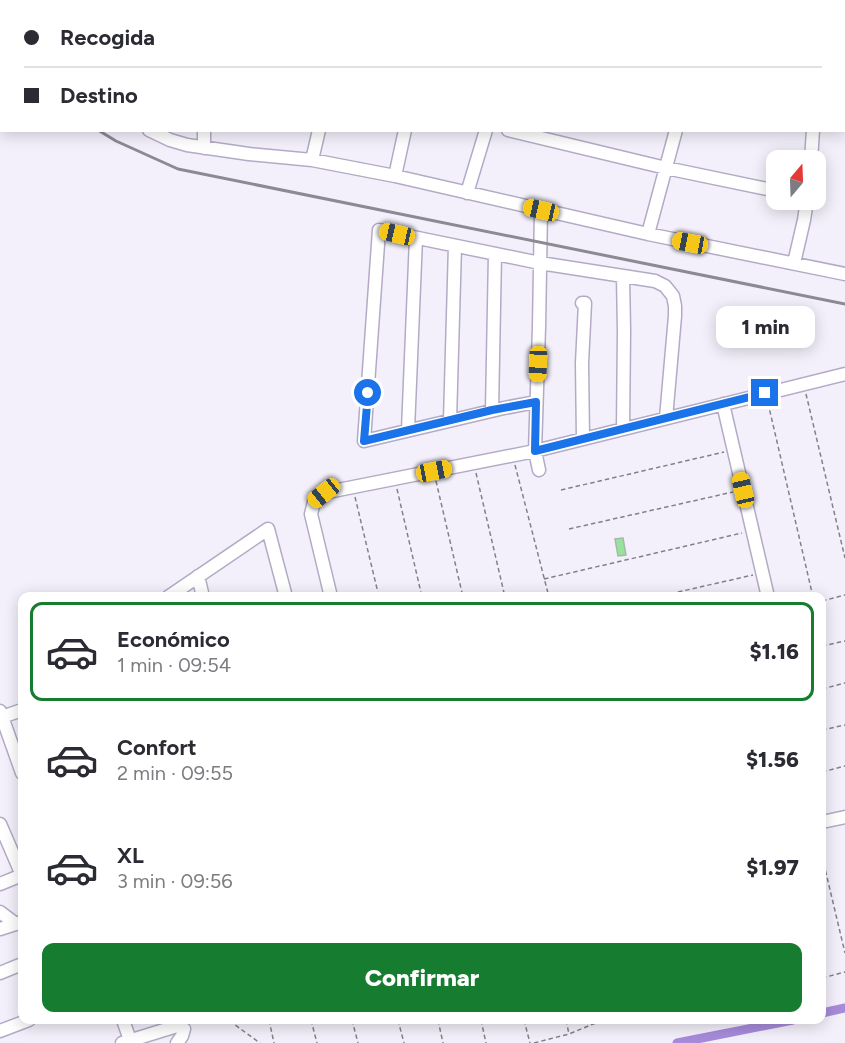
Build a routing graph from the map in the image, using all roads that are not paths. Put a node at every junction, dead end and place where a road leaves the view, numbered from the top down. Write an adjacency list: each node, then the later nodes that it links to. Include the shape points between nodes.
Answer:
1 (153, 132): 9 (street)
2 (204, 132): 9 (street)
3 (319, 132): 11 (street)
4 (405, 132): 13 (street)
5 (485, 132): 15 (street)
6 (516, 132): 12 (street)
7 (675, 132): 12 (street)
8 (813, 132): 10 (street)
9 (204, 148): 11 (street)
10 (812, 150)
11 (312, 160): 13 (street)
12 (666, 168): 14 (street); 18 (street)
13 (394, 176): 15 (street)
14 (766, 189)
15 (467, 193): 16 (street)
16 (541, 210): 18 (street); 22 (street)
17 (806, 210): 23 (street)
18 (648, 234): 23 (street)
19 (416, 238): 20 (street); 34 (street); 34 (street, via 379,230 364,441)
20 (455, 246): 21 (street); 32 (street)
21 (495, 254): 22 (street); 30 (street)
22 (540, 263): 25 (street); 28 (street)
23 (794, 263): 24 (street)
24 (845, 274)
25 (623, 276): 31 (street, via 655,281 673,296 675,316); 33 (street)
26 (582, 303): 35 (street)
27 (845, 374): 29 (street)
28 (536, 402): 30 (street); 36 (street)
29 (723, 404): 31 (street); 43 (street)
30 (492, 410): 32 (street)
31 (666, 418): 33 (street)
32 (450, 420): 34 (street)
33 (623, 429): 35 (street)
34 (408, 430)
35 (583, 439): 36 (street)
36 (535, 451): 37 (street); 42 (street, via 324,493 314,502 311,514)
37 (539, 470)
38 (198, 576): 39 (street); 40 (street); 41 (street, via 268,529)
39 (175, 592)
40 (202, 592)
41 (285, 592)
42 (330, 592)
43 (767, 592)
44 (18, 711): 45 (street)
45 (1, 714): 46 (street)
46 (18, 762)
47 (845, 817): 48 (street)
48 (826, 821)
49 (1, 831): 50 (street)
50 (18, 867)
51 (18, 877): 52 (street)
52 (0, 884)
53 (0, 912): 54 (street)
54 (18, 922)
55 (18, 923): 56 (street)
56 (0, 929)
57 (18, 966): 58 (street)
58 (0, 973)
59 (18, 1024): 61 (street)
60 (124, 1024): 62 (street)
61 (0, 1031)
62 (126, 1041): 63 (street, via 177,1026 184,1029)
63 (177, 1043)

